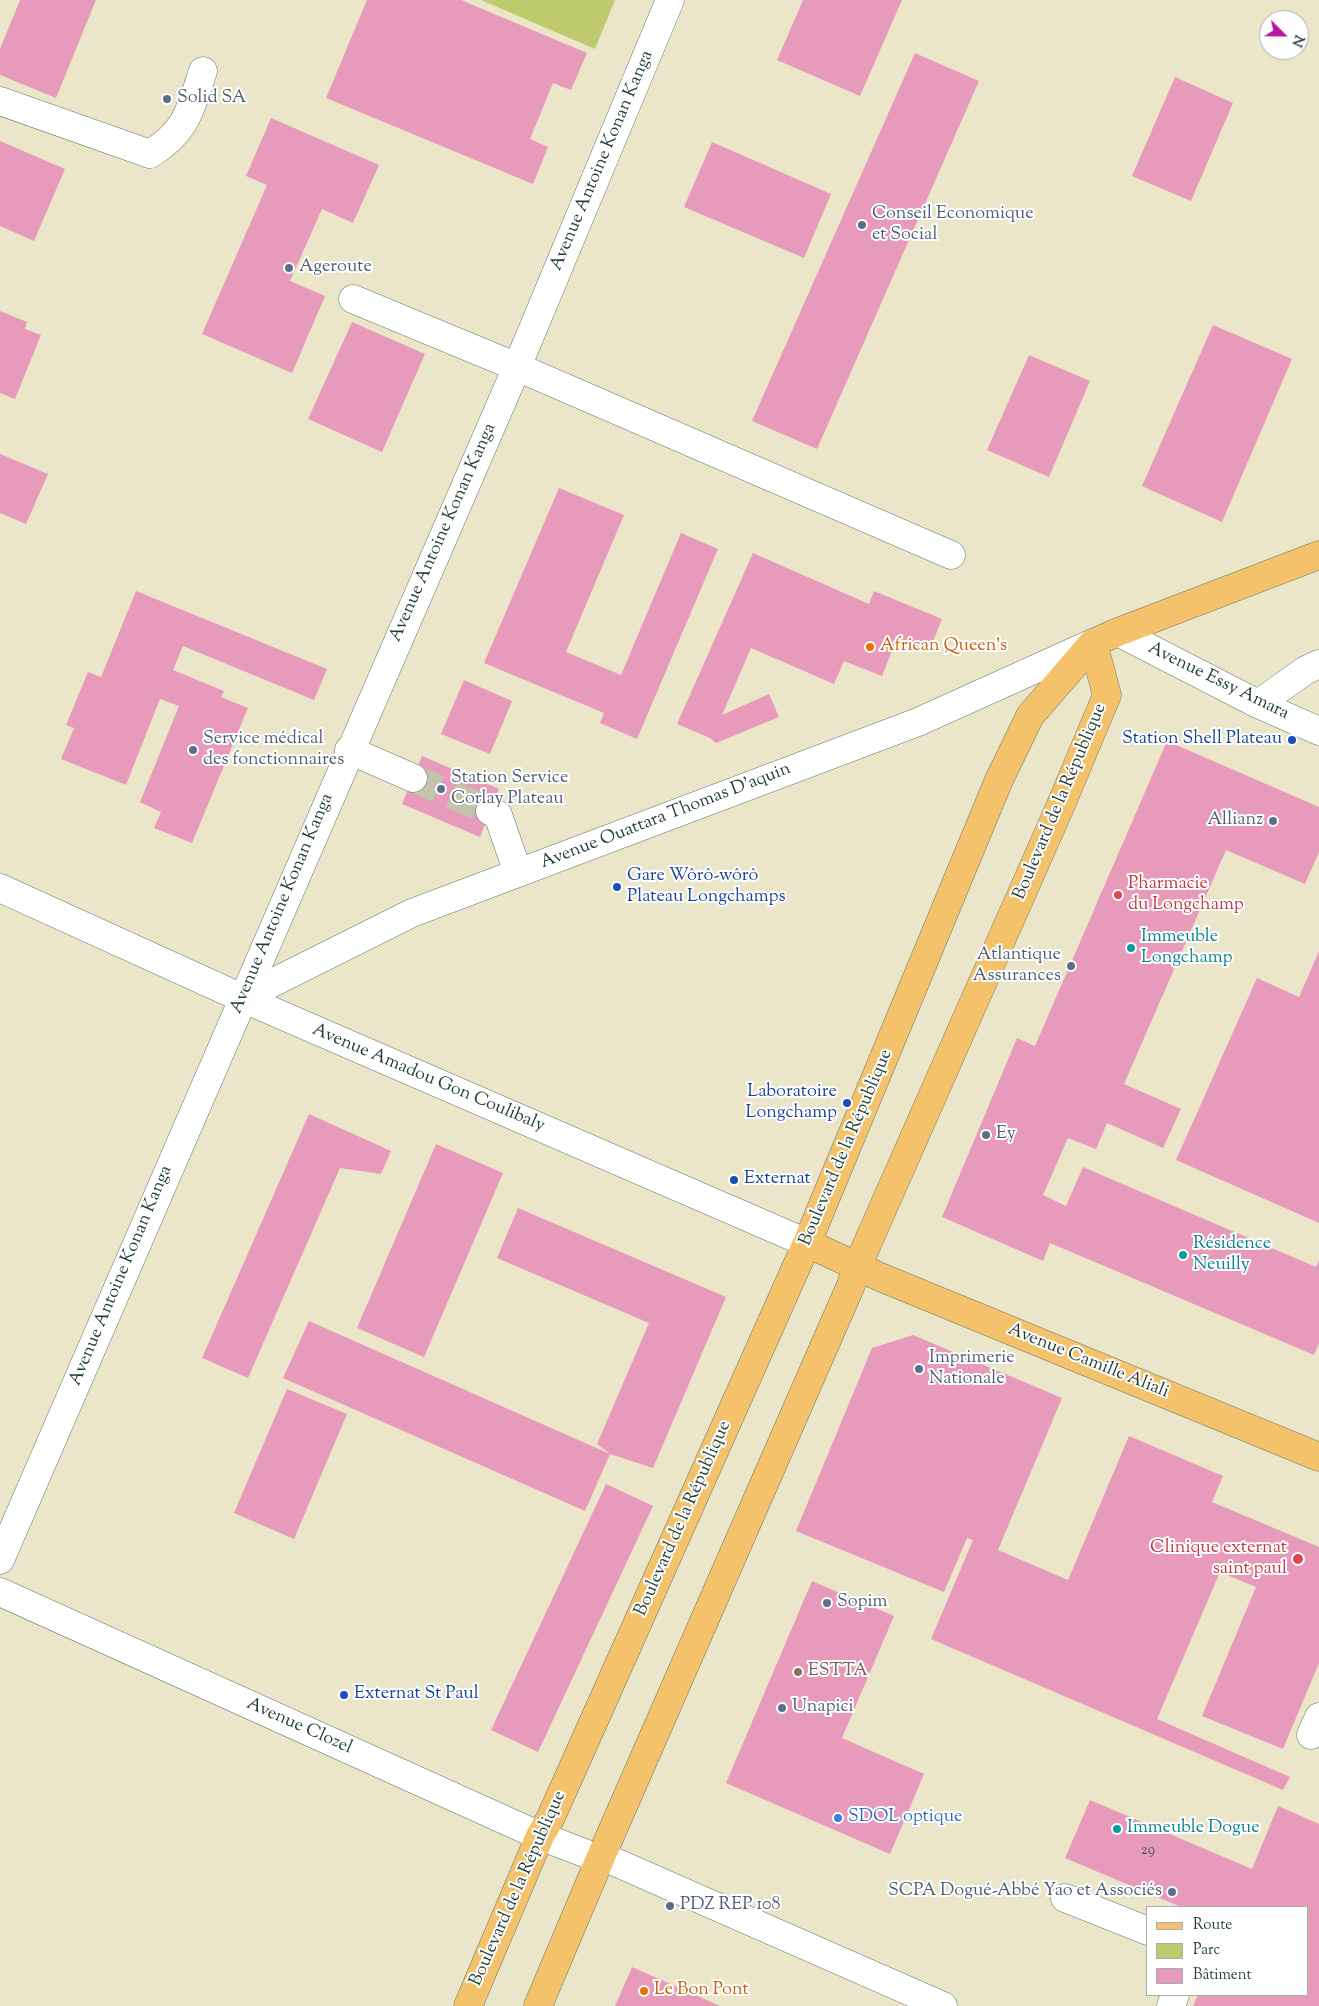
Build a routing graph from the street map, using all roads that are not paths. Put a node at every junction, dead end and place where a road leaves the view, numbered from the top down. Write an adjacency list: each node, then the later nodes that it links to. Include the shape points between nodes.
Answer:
1 (670, 0): 5 (street, Avenue Antoine Konan Kanga)
2 (203, 71): 3 (street, via 184,123 168,143 150,154)
3 (0, 101)
4 (353, 299): 5 (street)
5 (516, 367): 6 (street); 13 (street, Avenue Antoine Konan Kanga)
6 (951, 555)
7 (1314, 562): 8 (main road)
8 (1118, 632): 9 (main road); 11 (street, Avenue Essy Amara)
9 (1093, 644): 16 (street, Avenue Ouattara Thomas D'aquin, via 918,722); 19 (main road, Boulevard de la République, via 1030,716 999,780); 20 (main road, Boulevard de la République, via 1107,695)
10 (1319, 664): 11 (street)
11 (1258, 704): 12 (street, Avenue Essy Amara)
12 (1319, 730)
13 (350, 750): 14 (street); 18 (street, Avenue Antoine Konan Kanga)
14 (413, 778)
15 (490, 811): 16 (street, via 498,815)
16 (518, 873): 18 (street, Avenue Ouattara Thomas D'aquin, via 412,913)
17 (0, 888): 18 (street, Avenue Amadou Gon Coulibaly)
18 (242, 998): 19 (street, Avenue Amadou Gon Coulibaly); 22 (street, Avenue Antoine Konan Kanga)
19 (807, 1243): 20 (main road, Avenue Amadou Gon Coulibaly); 24 (main road, Boulevard de la République)
20 (857, 1267): 21 (main road, Avenue Camille Aliali); 25 (main road, Boulevard de la République)
21 (1319, 1457)
22 (0, 1560)
23 (6, 1600): 24 (street, Avenue Clozel)
24 (540, 1836): 25 (street, Avenue Clozel); 28 (main road, Boulevard de la République)
25 (600, 1859): 29 (main road, Boulevard de la République); 30 (street, Avenue Clozel, via 606,1858)
26 (1065, 1898): 27 (street)
27 (1146, 1930)
28 (468, 2006)
29 (538, 2006)
30 (943, 2006)

